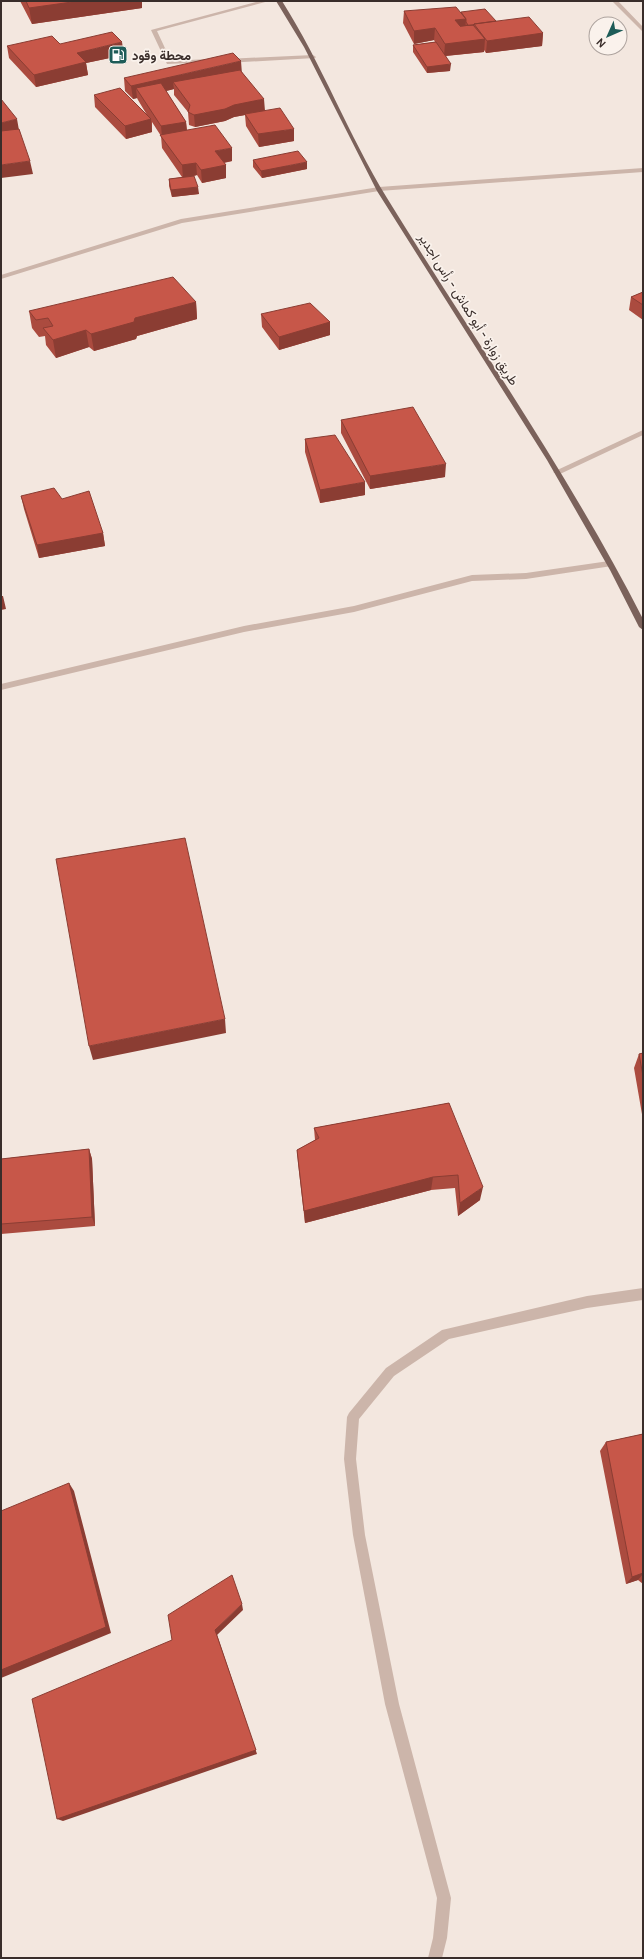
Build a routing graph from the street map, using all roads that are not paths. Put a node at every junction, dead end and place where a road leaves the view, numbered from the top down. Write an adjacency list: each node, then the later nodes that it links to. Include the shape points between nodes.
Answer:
1 (266, 1): 6 (street, via 154,30 169,63)
2 (279, 1): 5 (main road, طريق زوارة - أبو كماش - رأس اجدير, via 298,28)
3 (615, 1): 4 (street)
4 (643, 30)
5 (313, 57): 7 (street); 9 (main road, طريق زوارة - أبو كماش - رأس اجدير)
6 (214, 61)
7 (222, 61)
8 (643, 170): 9 (street)
9 (379, 189): 10 (street, via 181,221); 12 (main road, طريق زوارة - أبو كماش - رأس اجدير)
10 (1, 277)
11 (643, 432): 12 (street)
12 (557, 472): 13 (main road, طريق زوارة - أبو كماش - رأس اجدير)
13 (609, 564): 14 (main road, طريق زوارة - أبو كماش - رأس اجدير); 15 (street, via 526,576 472,578 354,609 244,629)
14 (643, 627)
15 (1, 687)
16 (643, 1294): 17 (street, via 587,1302 446,1334 390,1372 354,1417 350,1459 359,1534 392,1704 444,1898)
17 (435, 1958)

